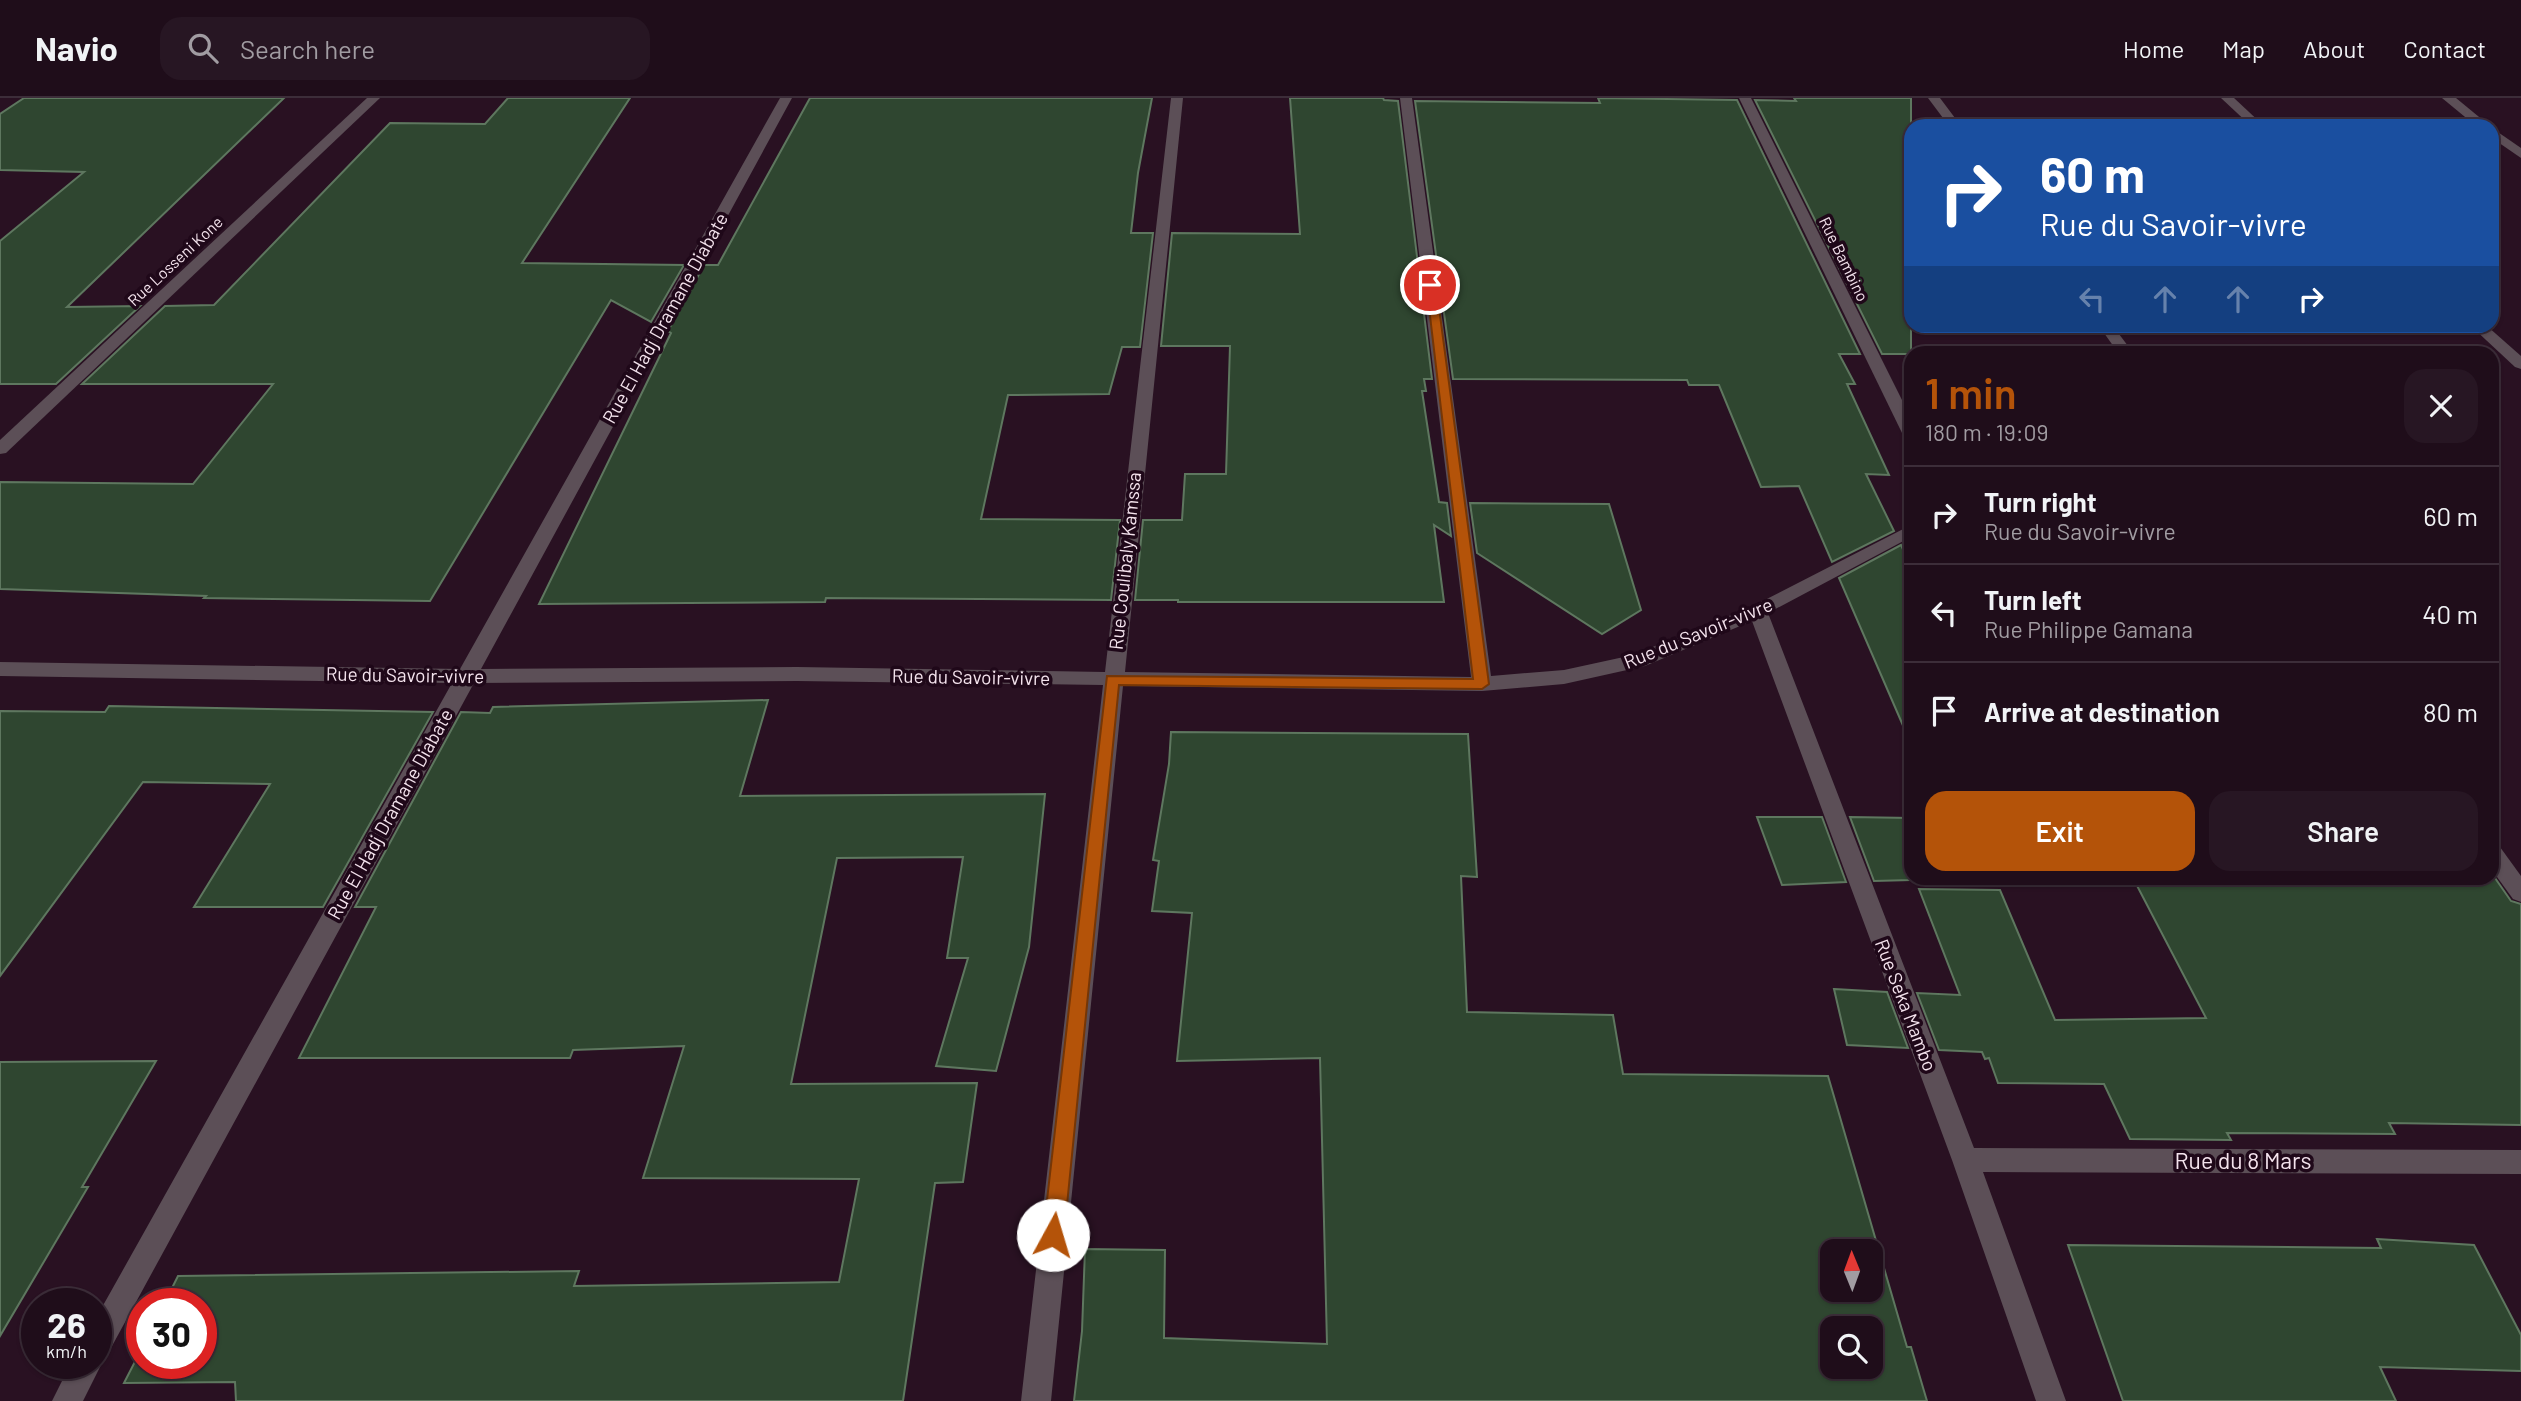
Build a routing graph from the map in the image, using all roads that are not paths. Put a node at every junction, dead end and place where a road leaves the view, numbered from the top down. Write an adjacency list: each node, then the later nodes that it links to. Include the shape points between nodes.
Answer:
1 (374, 98): 17 (street, Rue Losseni Kone)
2 (786, 98): 21 (street, Rue El Hadj Dramane Diabate)
3 (1177, 98): 22 (street, Rue Coulibaly Kamssa)
4 (1406, 98): 23 (street)
5 (1745, 98): 16 (street, Rue Bambino)
6 (1934, 98): 9 (street)
7 (2227, 98): 10 (street)
8 (2448, 98): 11 (street)
9 (1950, 119)
10 (2250, 119)
11 (2475, 119)
12 (2499, 137): 13 (street)
13 (2521, 154)
14 (2486, 333): 15 (street)
15 (2521, 364)
16 (1904, 421)
17 (0, 449)
18 (1904, 534): 19 (street, Rue du Savoir-vivre)
19 (1758, 611): 23 (street, Rue du Savoir-vivre, via 1638,661 1564,677); 26 (street, Rue Seka Mambo)
20 (0, 669): 21 (street, Rue du Savoir-vivre)
21 (467, 676): 22 (street, Rue du Savoir-vivre, via 797,674); 28 (street, Rue El Hadj Dramane Diabate)
22 (1112, 680): 23 (street, Rue du Savoir-vivre); 31 (street, Rue Coulibaly Kamssa)
23 (1482, 684)
24 (2499, 863): 25 (street)
25 (2521, 893)
26 (1965, 1160): 27 (street, Rue du 8 Mars); 32 (street, Rue Seka Mambo)
27 (2521, 1162)
28 (112, 1318)
29 (78, 1379): 30 (street)
30 (66, 1401)
31 (1035, 1401)
32 (2050, 1401)

